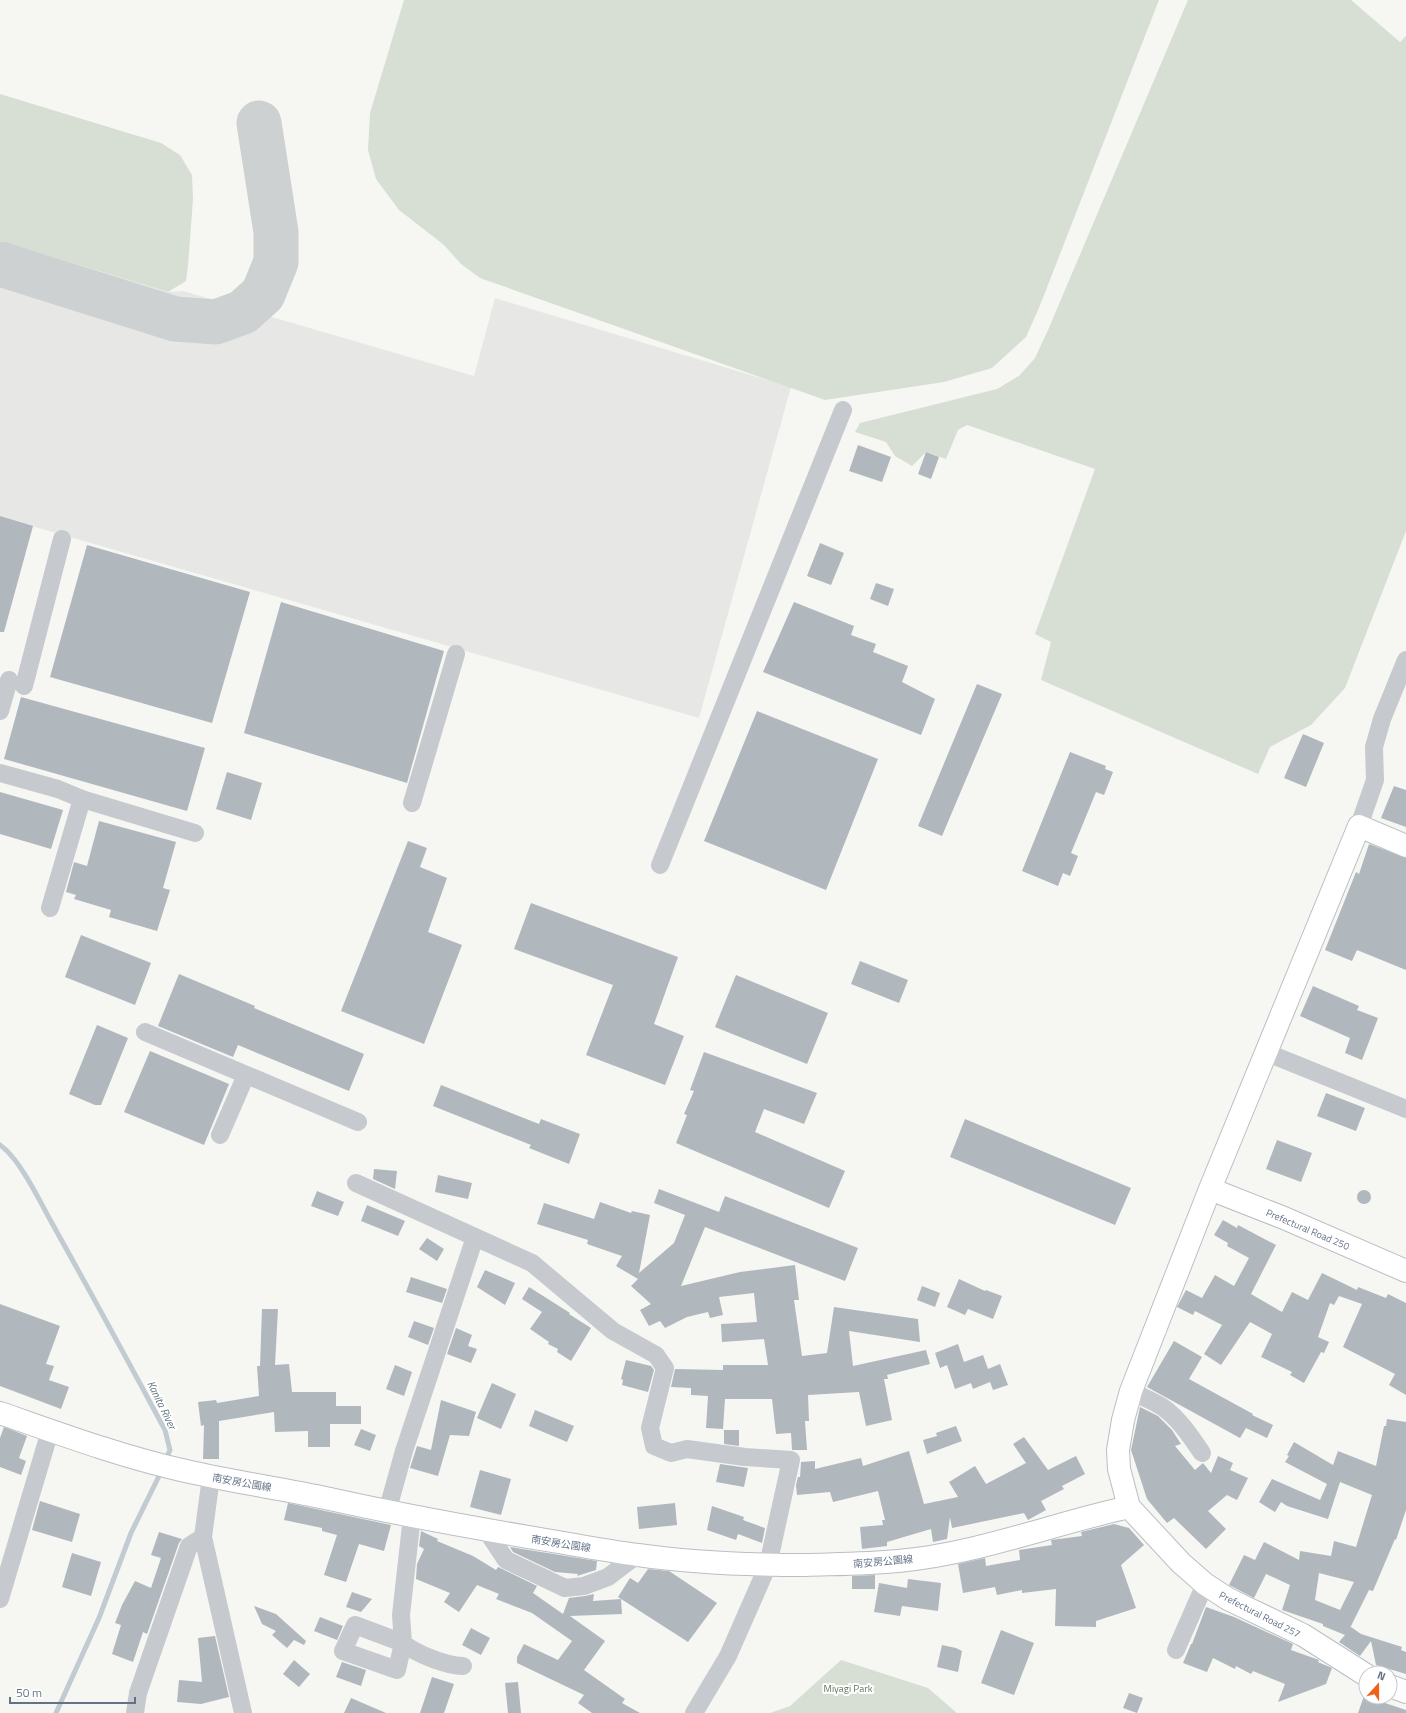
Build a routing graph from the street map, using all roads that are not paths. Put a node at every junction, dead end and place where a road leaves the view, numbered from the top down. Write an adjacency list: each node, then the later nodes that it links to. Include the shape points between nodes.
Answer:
1 (843, 410): 12 (street)
2 (62, 538): 5 (street, via 16,683)
3 (456, 654): 8 (street)
4 (1406, 660): 9 (street, via 1382,719 1374,747 1375,780)
5 (0, 711)
6 (0, 773): 7 (street, via 58,789)
7 (82, 799): 10 (street); 13 (street)
8 (412, 803)
9 (1359, 826): 11 (main road); 15 (main road)
10 (195, 834)
11 (1406, 846)
12 (660, 865)
13 (50, 908)
14 (145, 1032): 16 (street)
15 (1265, 1052): 17 (street); 21 (main road)
16 (246, 1075): 18 (street); 19 (street)
17 (1406, 1109)
18 (358, 1122)
19 (220, 1135)
20 (356, 1183): 22 (street)
21 (1210, 1189): 23 (main road, Prefectural Road 250); 24 (main road)
22 (475, 1237): 30 (street, via 404,1451); 35 (street, via 532,1263 613,1331 656,1355 665,1368 650,1428 654,1446 671,1453 687,1449 791,1460)
23 (1406, 1271)
24 (1131, 1391): 27 (street, via 1163,1407 1178,1421); 29 (main road, via 1118,1450 1119,1469)
25 (0, 1413): 26 (main road, 南安房公園線)
26 (50, 1431): 28 (main road, 南安房公園線); 37 (street)
27 (1202, 1453)
28 (212, 1477): 30 (main road, 南安房公園線, via 293,1491); 33 (street)
29 (1129, 1507): 35 (main road, 南安房公園線, via 941,1555 851,1564); 36 (main road, Prefectural Road 257, via 1181,1563)
30 (388, 1512): 31 (main road, 南安房公園線)
31 (412, 1516): 32 (main road, 南安房公園線); 39 (street, via 401,1615 403,1643 452,1666)
32 (486, 1530): 34 (main road, 南安房公園線); 34 (street, via 506,1560 565,1588 584,1586 608,1577)
33 (203, 1537): 41 (street, via 189,1546 138,1693); 42 (street)
34 (636, 1555): 35 (main road, 南安房公園線)
35 (768, 1565): 43 (street, via 728,1656)
36 (1205, 1584): 38 (street); 40 (main road, Prefectural Road 257, via 1228,1599 1303,1635)
37 (0, 1599)
38 (1176, 1650)
39 (464, 1666)
40 (1358, 1670)
41 (135, 1713)
42 (243, 1713)
43 (694, 1713)

